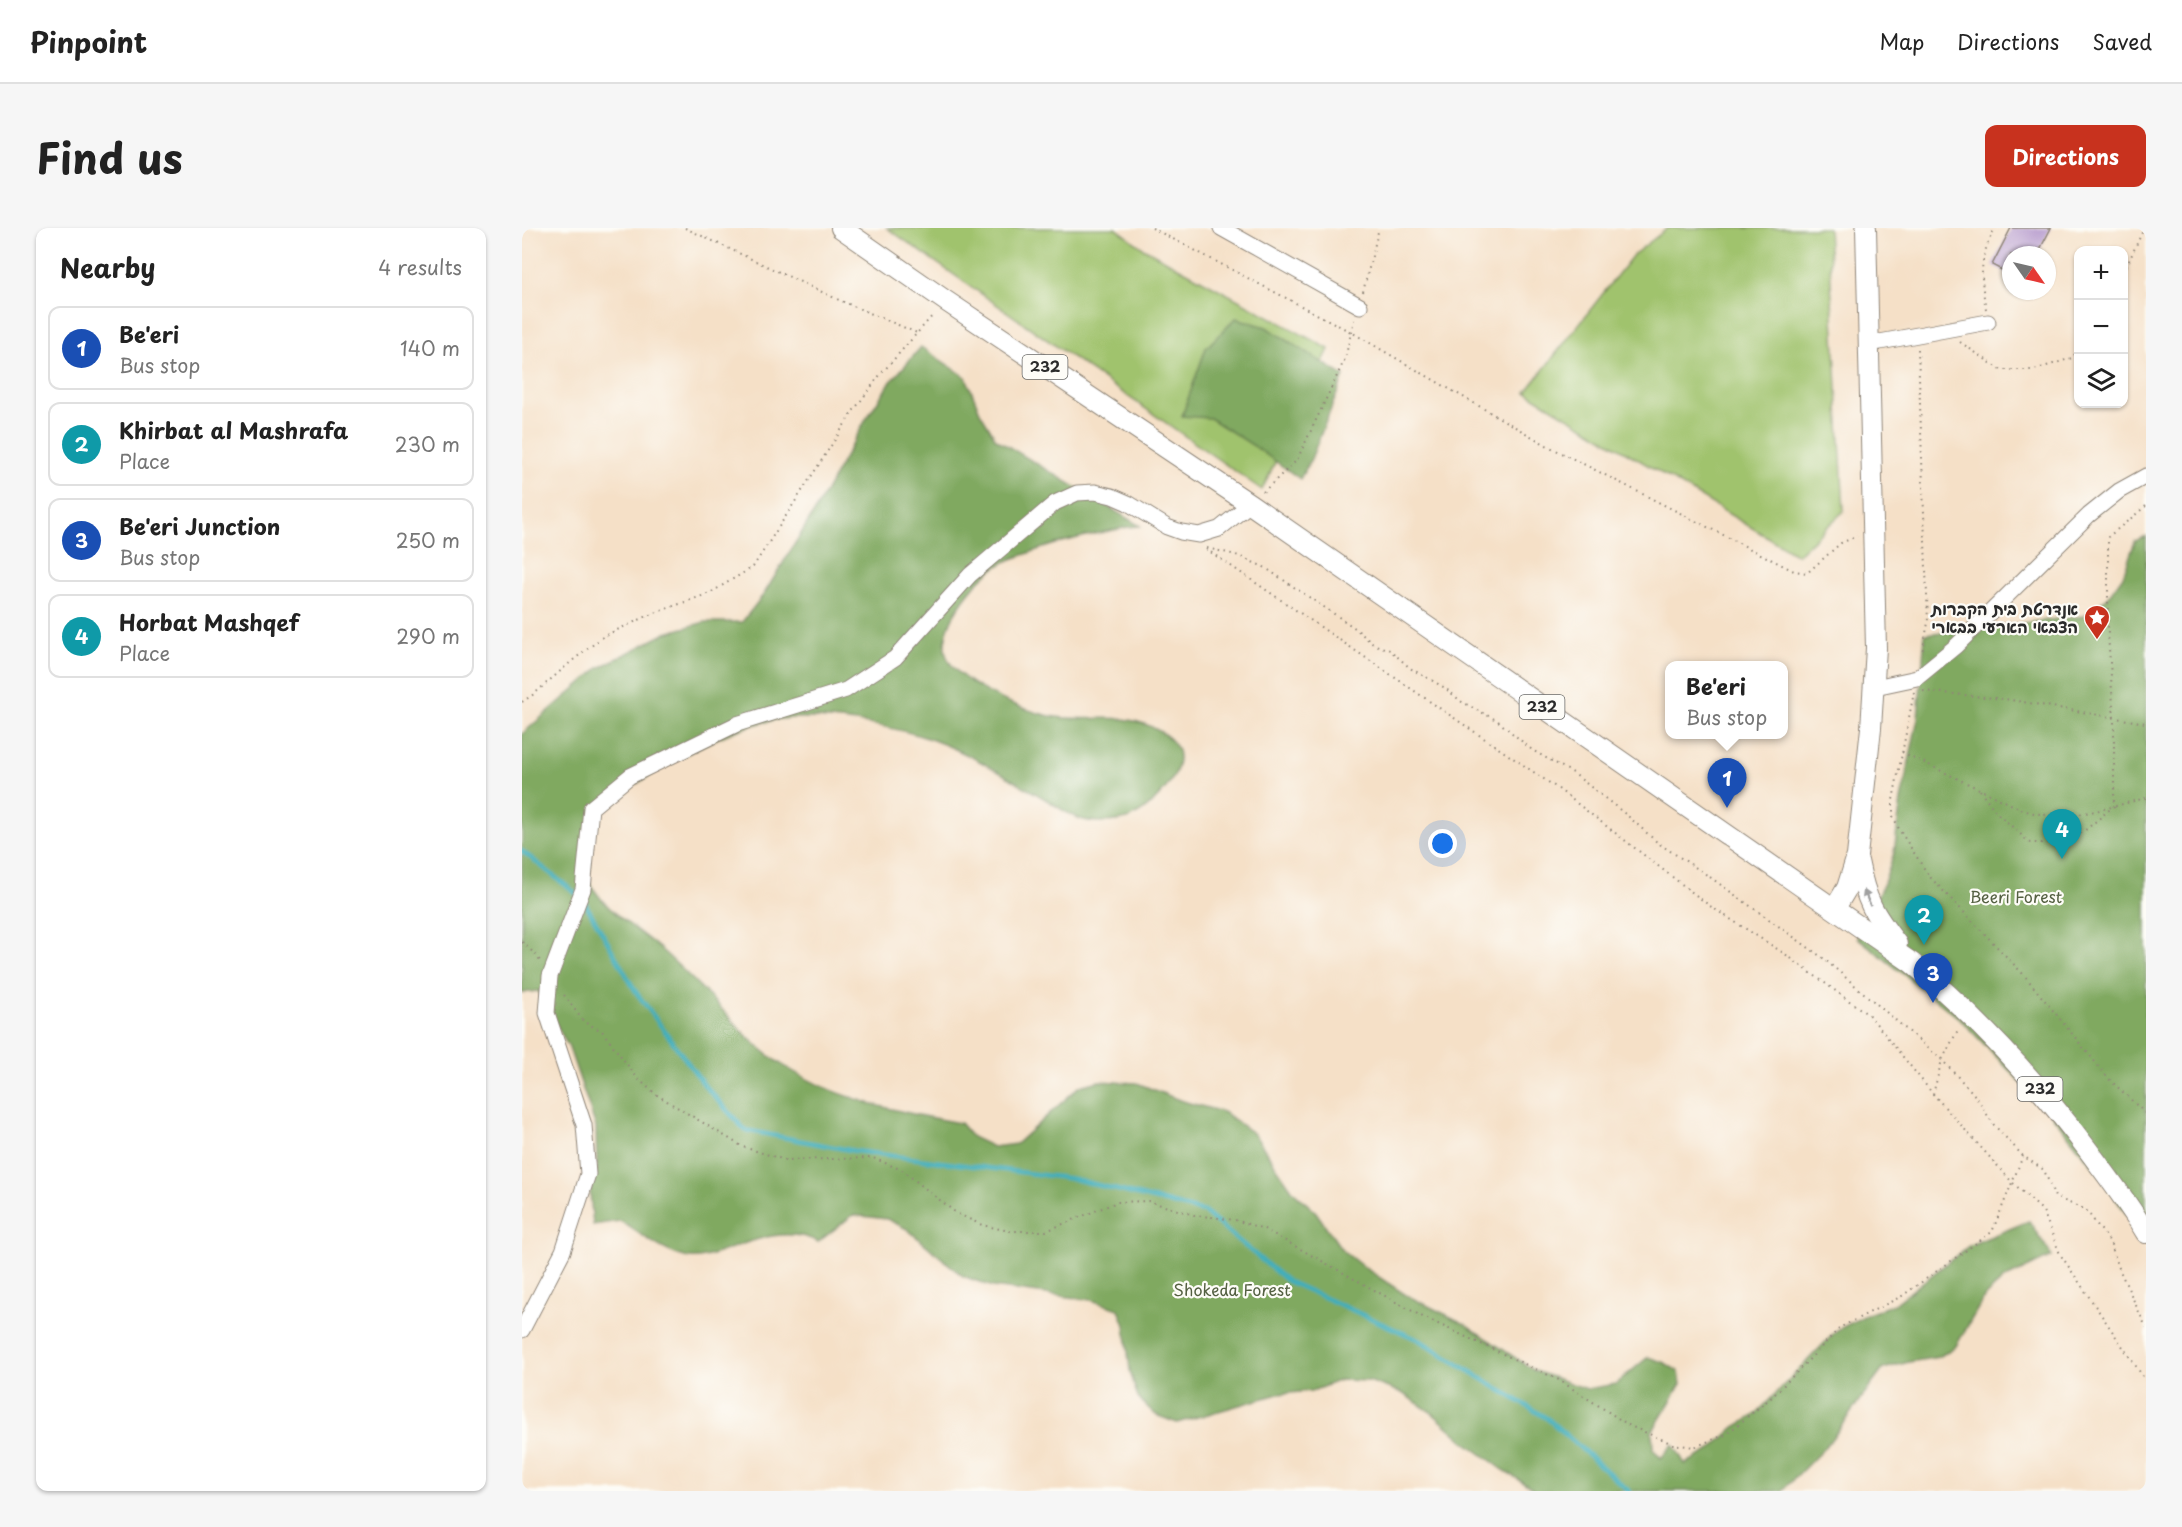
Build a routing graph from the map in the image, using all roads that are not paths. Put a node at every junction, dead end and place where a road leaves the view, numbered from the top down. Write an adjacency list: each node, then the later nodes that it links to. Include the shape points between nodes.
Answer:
1 (841, 228): 8 (main road, 232)
2 (1221, 228): 4 (street)
3 (1866, 228): 6 (main road)
4 (1360, 306)
5 (1988, 322): 6 (street)
6 (1869, 344): 9 (main road)
7 (2146, 476): 9 (street, via 2089,515 1915,684)
8 (1250, 504): 11 (main road, 232); 14 (street, via 1219,529 1199,535 1167,527 1128,503 1095,492 1077,493 1055,503 970,575 895,658 846,690 737,724 630,776 591,808 583,889 550,976 547,1013 584,1125 588,1174 563,1251)
9 (1875, 687): 10 (main road)
10 (1857, 856): 11 (main road, via 1847,888); 12 (main road, one-way to 10, via 1871,907)
11 (1835, 908): 12 (main road, 232)
12 (1912, 963): 13 (main road, 232, via 1967,1012 2048,1097)
13 (2146, 1233)
14 (522, 1330)

